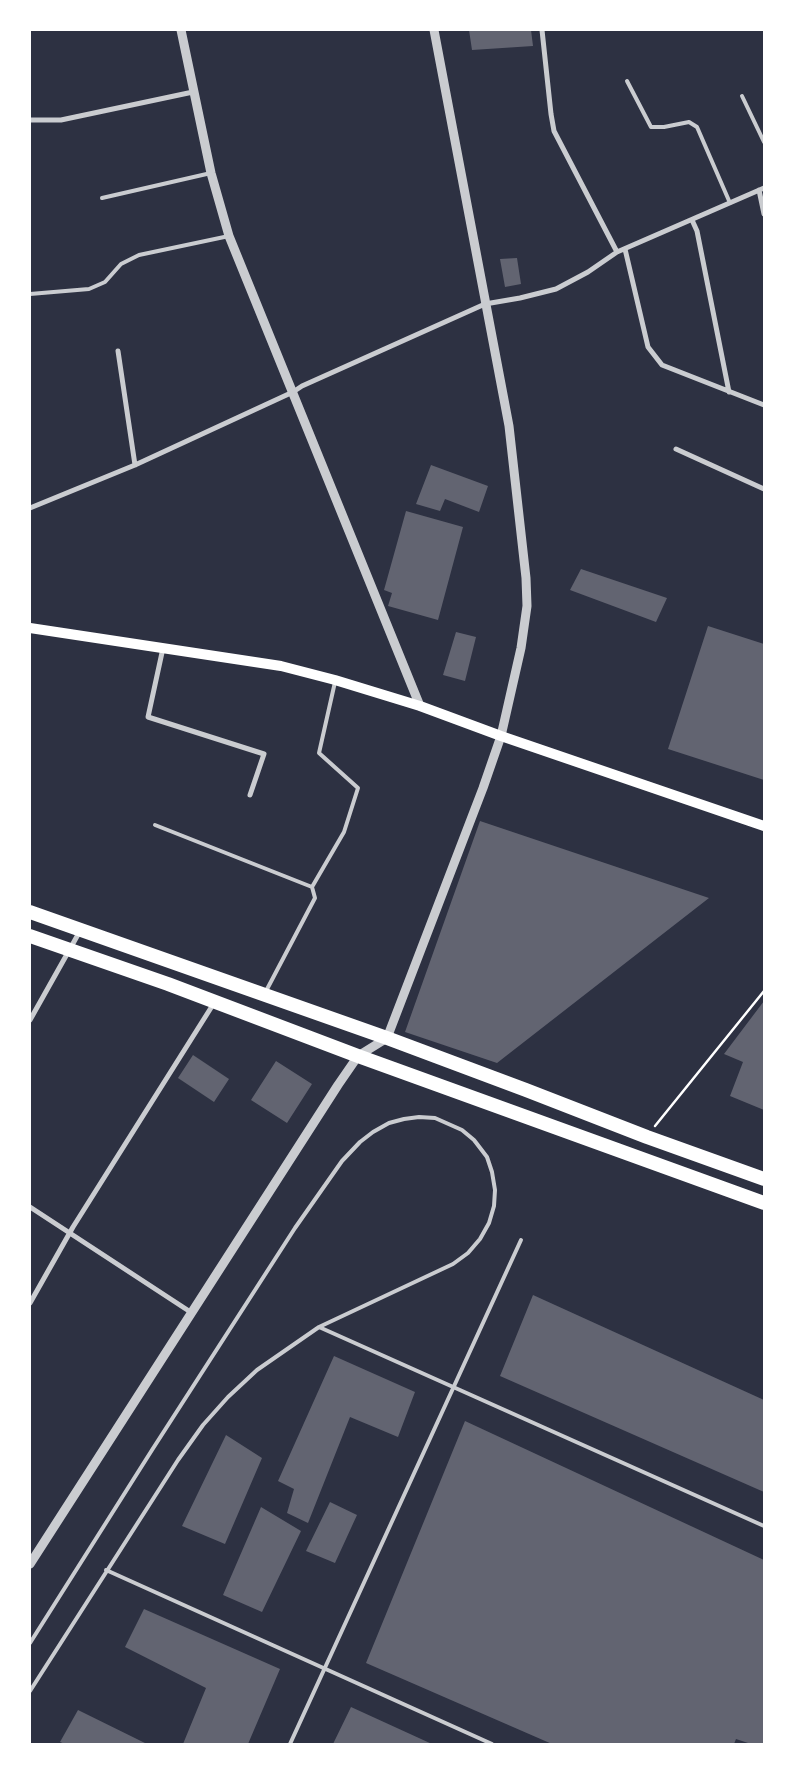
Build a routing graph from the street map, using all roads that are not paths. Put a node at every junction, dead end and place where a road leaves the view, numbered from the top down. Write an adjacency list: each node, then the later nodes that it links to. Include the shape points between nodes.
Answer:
1 (181, 30): 5 (street)
2 (434, 30): 19 (street)
3 (542, 30): 17 (street, via 554,131)
4 (628, 81): 12 (lane, via 651,127 689,122 698,127)
5 (193, 92): 7 (street, via 61,120); 9 (street)
6 (742, 96): 8 (lane)
7 (30, 120)
8 (764, 142)
9 (211, 173): 11 (lane); 15 (street)
10 (762, 189): 12 (street); 13 (street)
11 (102, 198)
12 (730, 203): 14 (street)
13 (764, 214)
14 (692, 220): 16 (street); 22 (street, via 697,231)
15 (229, 236): 18 (lane, via 139,255 121,264 105,282 89,288); 21 (street)
16 (625, 249): 17 (street); 22 (street, via 648,347 662,365)
17 (617, 252): 19 (street, via 556,289)
18 (30, 294)
19 (485, 304): 21 (street); 32 (street, via 509,426 526,578 527,606 521,648)
20 (118, 350): 25 (street)
21 (293, 392): 25 (street); 31 (street)
22 (729, 392): 23 (street)
23 (764, 405)
24 (676, 449): 26 (street)
25 (135, 466): 27 (street)
26 (764, 489)
27 (30, 508)
28 (30, 628): 29 (main road)
29 (163, 648): 30 (main road, via 281,666); 33 (street, via 148,717 264,754)
30 (335, 680): 31 (main road); 36 (lane, via 319,752 358,788 344,832)
31 (420, 706): 32 (main road)
32 (501, 736): 35 (main road); 44 (street)
33 (250, 795)
34 (154, 825): 36 (lane)
35 (764, 826)
36 (312, 887): 41 (lane, via 315,898)
37 (30, 912): 38 (highway)
38 (81, 929): 40 (street); 41 (highway)
39 (30, 936): 40 (highway)
40 (70, 950): 42 (highway); 43 (street)
41 (264, 995): 44 (highway)
42 (215, 1002): 45 (highway); 49 (street)
43 (30, 1020)
44 (387, 1038): 45 (street); 46 (highway)
45 (358, 1056): 47 (highway); 52 (street)
46 (764, 1179)
47 (764, 1203)
48 (30, 1207): 49 (street)
49 (69, 1234): 51 (street); 52 (street)
50 (521, 1240): 54 (lane)
51 (30, 1303)
52 (192, 1313): 56 (street)
53 (319, 1327): 54 (lane); 57 (lane, via 257,1370 228,1397 178,1460); 58 (lane, via 453,1264 480,1239 489,1223 495,1190 487,1157 462,1130 435,1118 419,1117 389,1123 360,1142 342,1162 290,1236)
54 (454, 1386): 55 (lane); 59 (lane)
55 (764, 1526)
56 (31, 1560)
57 (106, 1570): 59 (lane); 60 (lane)
58 (30, 1643)
59 (326, 1668): 61 (lane); 62 (lane)
60 (30, 1690)
61 (290, 1744)
62 (492, 1744)

